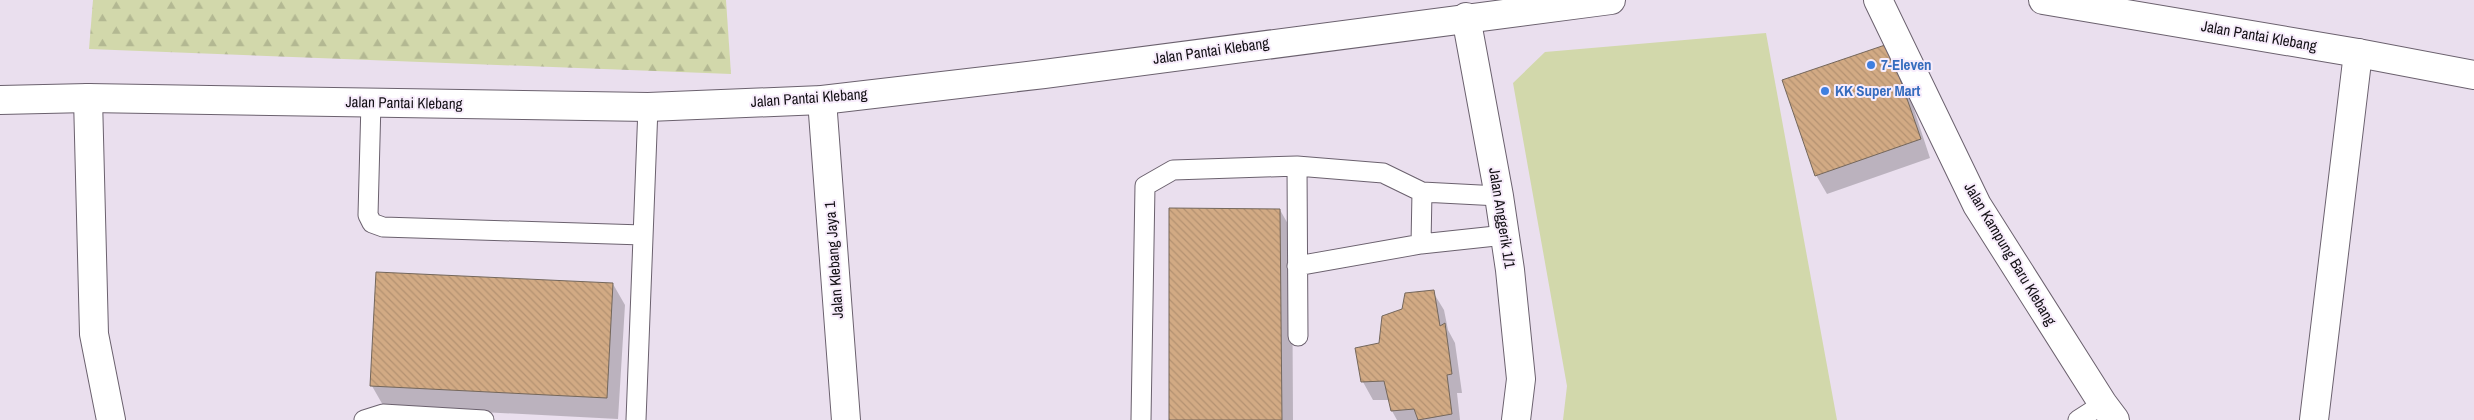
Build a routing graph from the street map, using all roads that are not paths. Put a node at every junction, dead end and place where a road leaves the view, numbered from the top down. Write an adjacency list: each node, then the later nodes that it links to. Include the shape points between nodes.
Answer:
1 (1611, 0): 4 (main road, Jalan Pantai Klebang)
2 (1878, 0): 20 (main road, Jalan Kampung Baru Klebang, via 1976,205)
3 (2044, 0): 5 (main road, Jalan Pantai Klebang)
4 (1466, 18): 9 (main road, Jalan Pantai Klebang); 14 (main road, Jalan Anggerik 1/1)
5 (2358, 53): 6 (main road, Jalan Pantai Klebang); 29 (main road)
6 (2474, 75)
7 (88, 98): 8 (main road, Jalan Pantai Klebang); 10 (main road, Jalan Pantai Klebang); 21 (main road, via 94,334)
8 (0, 100)
9 (822, 100): 11 (main road, Jalan Pantai Klebang); 25 (main road, Jalan Klebang Jaya 1)
10 (371, 102): 11 (main road, Jalan Pantai Klebang); 15 (lane, via 368,215 372,224 383,227)
11 (648, 106): 15 (lane)
12 (1297, 166): 13 (lane, via 1383,173); 18 (lane); 26 (lane, via 1173,170 1145,186)
13 (1422, 192): 14 (lane); 17 (lane)
14 (1499, 196): 16 (main road, Jalan Anggerik 1/1)
15 (643, 235): 24 (lane)
16 (1505, 235): 17 (lane); 27 (main road, Jalan Anggerik 1/1, via 1521,378)
17 (1421, 244): 18 (lane)
18 (1298, 266): 19 (lane)
19 (1298, 336)
20 (2109, 412): 28 (lane)
21 (111, 420)
22 (364, 420): 23 (lane, via 383,414)
23 (484, 420)
24 (636, 420)
25 (846, 420)
26 (1141, 420)
27 (1516, 420)
28 (2078, 420)
29 (2314, 420)

